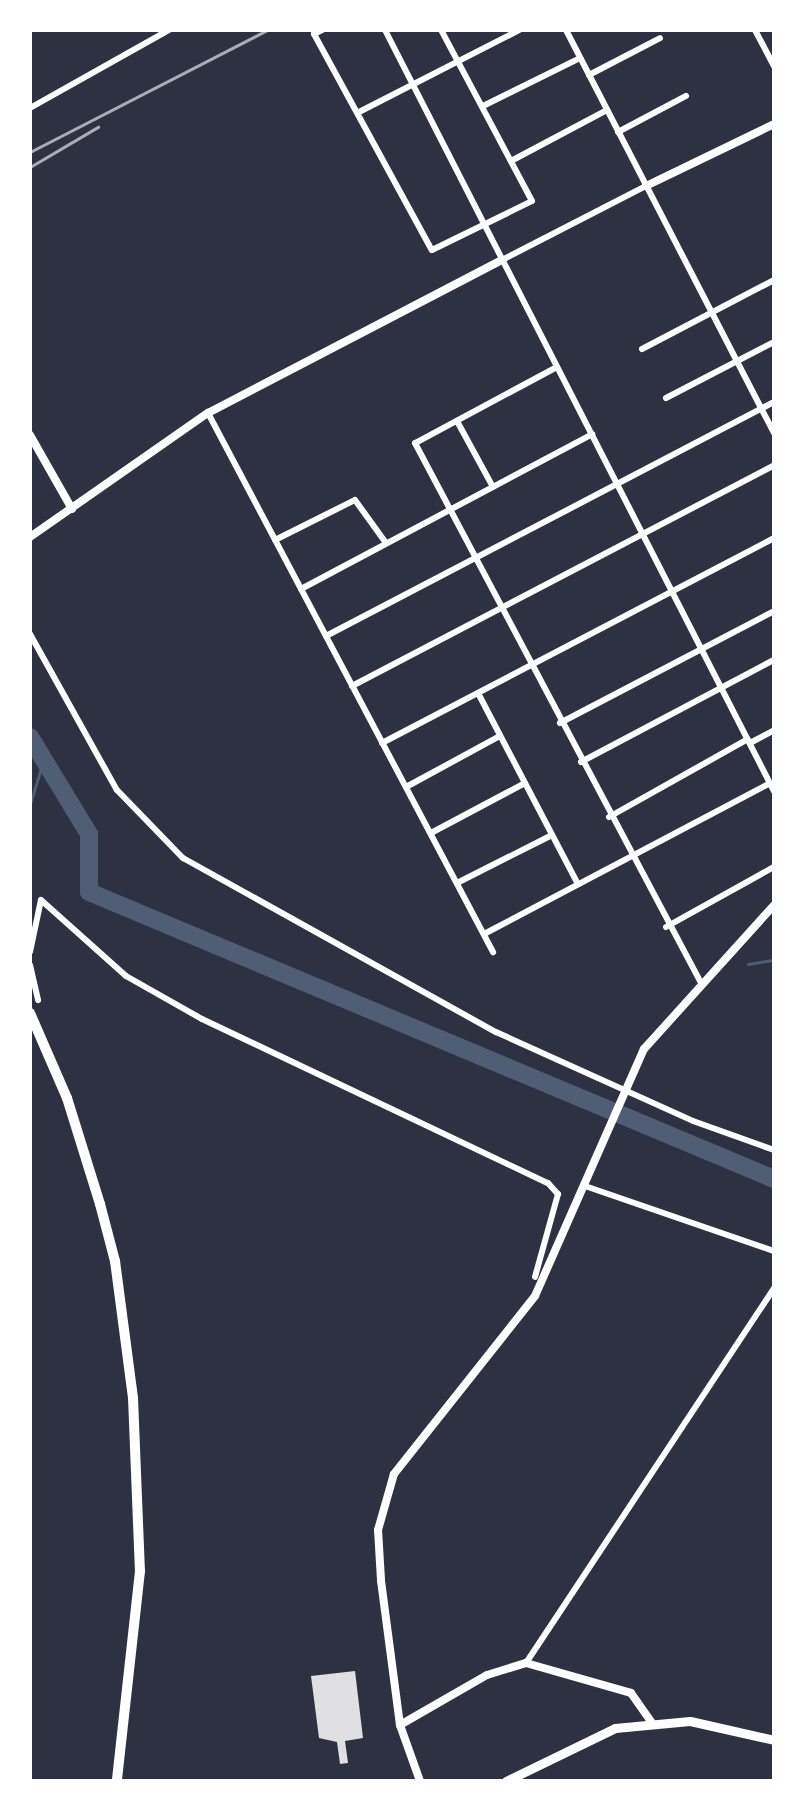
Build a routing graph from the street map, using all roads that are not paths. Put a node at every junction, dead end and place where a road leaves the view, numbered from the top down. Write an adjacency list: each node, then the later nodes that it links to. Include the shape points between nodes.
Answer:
1 (169, 30): 16 (street)
2 (322, 30): 18 (street, via 314,34)
3 (385, 30): 13 (street)
4 (442, 30): 10 (street)
5 (519, 30): 10 (street)
6 (566, 30): 9 (street)
7 (755, 30): 11 (street)
8 (660, 38): 12 (street)
9 (580, 58): 12 (street); 15 (street)
10 (459, 62): 13 (street); 15 (street)
11 (774, 66)
12 (589, 75): 17 (street)
13 (414, 84): 18 (street); 23 (street)
14 (686, 96): 20 (street)
15 (483, 106): 21 (street)
16 (30, 108)
17 (607, 110): 20 (street); 21 (street)
18 (361, 111): 23 (street, via 432,250)
19 (774, 124): 22 (street)
20 (618, 132): 22 (street)
21 (511, 161): 23 (street, via 532,201)
22 (646, 186): 24 (street); 26 (street)
23 (485, 225): 24 (street)
24 (502, 260): 30 (street); 34 (street)
25 (774, 280): 26 (street)
26 (712, 313): 28 (street); 29 (street)
27 (774, 342): 29 (street)
28 (642, 349)
29 (737, 361): 31 (street); 33 (street)
30 (557, 367): 35 (street); 37 (street)
31 (666, 398)
32 (774, 402): 33 (street)
33 (762, 409): 36 (street); 40 (street)
34 (208, 414): 42 (street); 47 (street)
35 (457, 421): 41 (street); 43 (street, via 415,443)
36 (774, 433)
37 (592, 434): 40 (street); 41 (street)
38 (30, 435): 42 (street)
39 (774, 465): 44 (street)
40 (617, 484): 44 (street); 49 (street)
41 (493, 487): 43 (street)
42 (72, 509): 45 (street)
43 (450, 510): 48 (street); 49 (street)
44 (643, 534): 51 (street); 52 (street)
45 (30, 537)
46 (774, 538): 51 (street)
47 (275, 540): 48 (street, via 355,500); 50 (street)
48 (386, 543): 50 (street)
49 (475, 558): 52 (street); 55 (street)
50 (301, 589): 55 (street)
51 (672, 591): 56 (street); 58 (street)
52 (501, 608): 58 (street); 59 (street)
53 (774, 611): 56 (street)
54 (30, 634): 88 (street, via 117,790 183,858 496,1031)
55 (326, 636): 59 (street)
56 (702, 649): 60 (street); 62 (street)
57 (774, 660): 60 (street)
58 (531, 665): 61 (street); 62 (street)
59 (352, 686): 66 (street)
60 (721, 687): 65 (street); 67 (street)
61 (478, 693): 64 (street); 66 (street)
62 (561, 723): 67 (street)
63 (774, 730): 65 (street)
64 (500, 736): 68 (street); 70 (street)
65 (749, 741): 69 (street); 72 (street)
66 (383, 743): 70 (street)
67 (581, 762): 72 (street)
68 (525, 783): 73 (street); 74 (street)
69 (770, 783): 71 (street); 75 (street)
70 (406, 788): 73 (street)
71 (774, 791)
72 (609, 817): 75 (street)
73 (430, 833): 77 (street)
74 (552, 835): 77 (street); 78 (street)
75 (630, 857): 78 (street); 80 (street)
76 (774, 867): 80 (street)
77 (457, 883): 81 (street)
78 (578, 884): 81 (street)
79 (774, 905): 85 (street)
80 (666, 927): 85 (street)
81 (484, 934): 82 (street)
82 (493, 951)
83 (30, 952): 92 (street, via 41,900 126,976 202,1019 548,1183 558,1194)
84 (30, 965): 86 (street)
85 (700, 981): 88 (street, via 650,1040)
86 (38, 1000)
87 (30, 1013): 98 (highway, via 84,1146 115,1261 133,1398 140,1571)
88 (625, 1091): 89 (street); 90 (street)
89 (774, 1150)
90 (585, 1186): 91 (street); 96 (street, via 535,1296 394,1475 378,1530)
91 (774, 1251)
92 (535, 1278)
93 (774, 1288): 94 (street)
94 (526, 1663): 95 (street, via 631,1693); 96 (street, via 487,1675)
95 (652, 1723): 97 (main road, via 716,1724); 100 (main road, via 581,1740)
96 (400, 1726): 99 (street)
97 (774, 1740)
98 (117, 1781)
99 (420, 1781)
100 (506, 1781)

